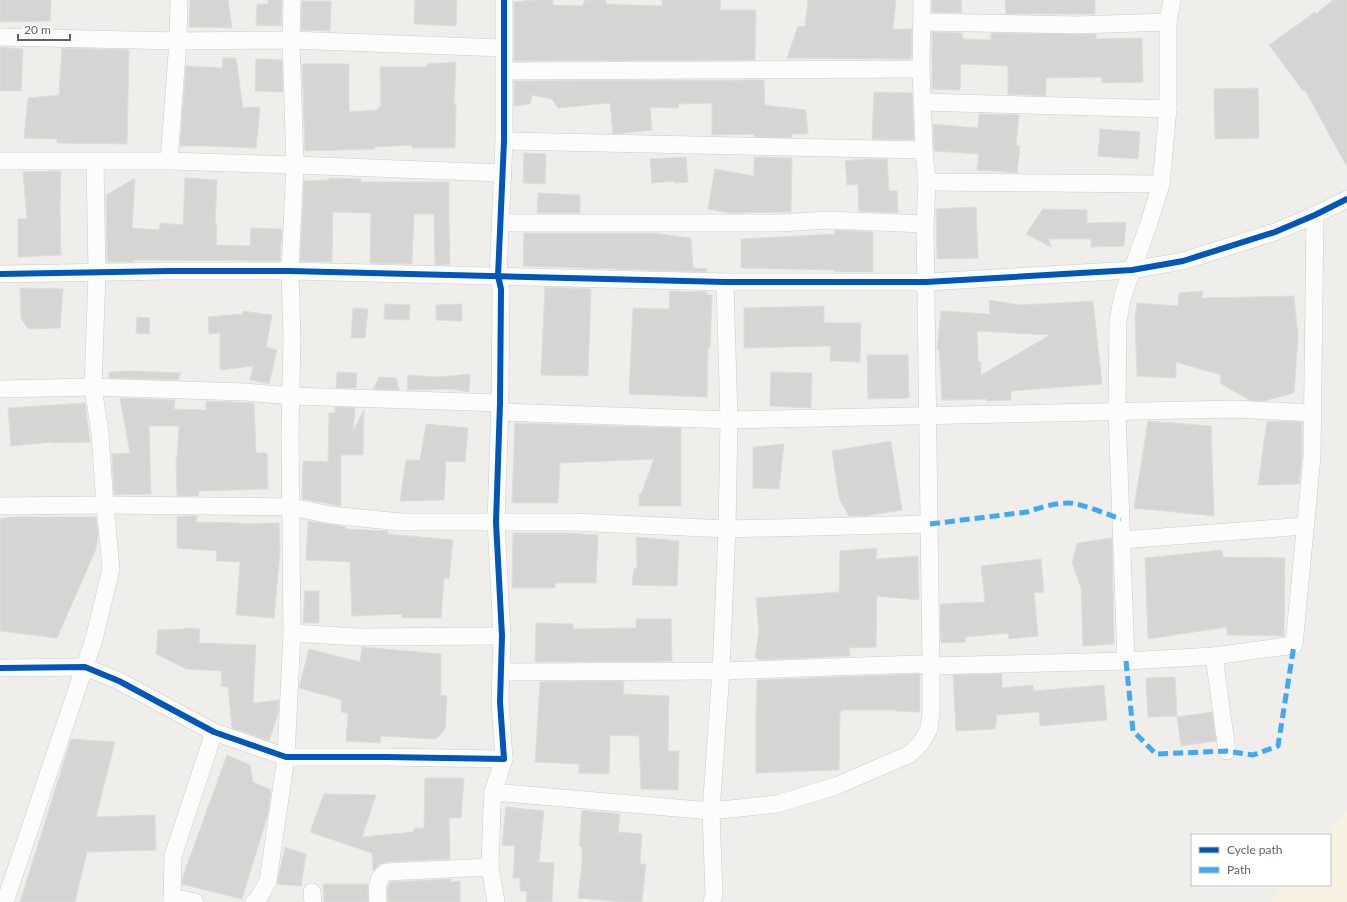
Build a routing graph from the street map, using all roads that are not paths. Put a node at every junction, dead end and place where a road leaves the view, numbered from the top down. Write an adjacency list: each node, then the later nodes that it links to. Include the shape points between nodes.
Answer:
1 (179, 0): 10 (street)
2 (292, 0): 9 (street)
3 (504, 0): 11 (street)
4 (922, 0): 6 (street)
5 (1172, 0): 7 (street)
6 (922, 22): 7 (street, via 1077,25); 12 (street)
7 (1168, 22): 15 (street)
8 (0, 37): 10 (street)
9 (291, 40): 10 (street); 11 (street); 21 (street)
10 (178, 41): 20 (street)
11 (503, 48): 13 (street)
12 (921, 69): 13 (street); 14 (street)
13 (504, 71): 16 (street)
14 (922, 102): 15 (street); 17 (street)
15 (1168, 109): 24 (street)
16 (504, 141): 17 (street); 22 (street)
17 (924, 150): 23 (street)
18 (0, 161): 19 (street)
19 (95, 161): 20 (street); 31 (street)
20 (169, 161): 21 (street)
21 (296, 165): 22 (street); 30 (street)
22 (502, 173): 27 (street)
23 (927, 182): 24 (street); 28 (street)
24 (1161, 184): 29 (street)
25 (1347, 199): 26 (street)
26 (1315, 215): 29 (street, via 1275,232 1183,261); 41 (street)
27 (500, 223): 28 (street, via 781,223 827,220); 33 (street)
28 (925, 224): 35 (street)
29 (1132, 270): 35 (street); 40 (street, via 1118,320)
30 (290, 271): 31 (street); 33 (street); 38 (street)
31 (97, 273): 32 (street); 36 (street)
32 (0, 274)
33 (498, 276): 34 (street); 39 (street, via 501,289)
34 (725, 282): 35 (street); 43 (street)
35 (926, 282): 42 (street)
36 (93, 387): 37 (street); 38 (street); 44 (street, via 100,433)
37 (0, 390)
38 (291, 396): 39 (street); 46 (street)
39 (500, 407): 43 (street); 47 (street)
40 (1117, 411): 41 (street, via 1234,409); 42 (street); 51 (street)
41 (1313, 413): 49 (street, via 1312,457)
42 (929, 416): 43 (street); 48 (street)
43 (729, 420): 50 (street)
44 (105, 505): 45 (street); 46 (street); 57 (street, via 111,569)
45 (0, 506)
46 (291, 508): 47 (street, via 401,522); 52 (street)
47 (496, 522): 50 (street, via 573,522); 53 (street)
48 (930, 524): 50 (street); 56 (street)
49 (1305, 526): 51 (street); 54 (street, via 1294,645)
50 (727, 529): 59 (street)
51 (1122, 540): 55 (street)
52 (292, 633): 53 (street, via 358,637); 63 (street)
53 (502, 636): 60 (street)
54 (1214, 656): 55 (street); 62 (street)
55 (1126, 661): 56 (street)
56 (931, 666): 59 (street, via 918,664); 66 (street, via 929,729 921,743 910,754 836,786 777,804)
57 (85, 667): 58 (street); 61 (street, via 119,680); 69 (street)
58 (0, 668)
59 (721, 671): 60 (street); 66 (street)
60 (501, 672): 64 (street, via 500,702)
61 (214, 732): 63 (street); 68 (street, via 173,856)
62 (1227, 751)
63 (286, 757): 64 (street); 71 (street, via 268,881)
64 (504, 759): 65 (street)
65 (493, 792): 66 (street); 67 (street)
66 (711, 811): 74 (street, via 714,894)
67 (490, 868): 72 (street, via 386,872 379,880); 73 (street)
68 (172, 899): 70 (street)
69 (5, 902)
70 (195, 902)
71 (254, 902)
72 (378, 902)
73 (496, 902)
74 (712, 902)

